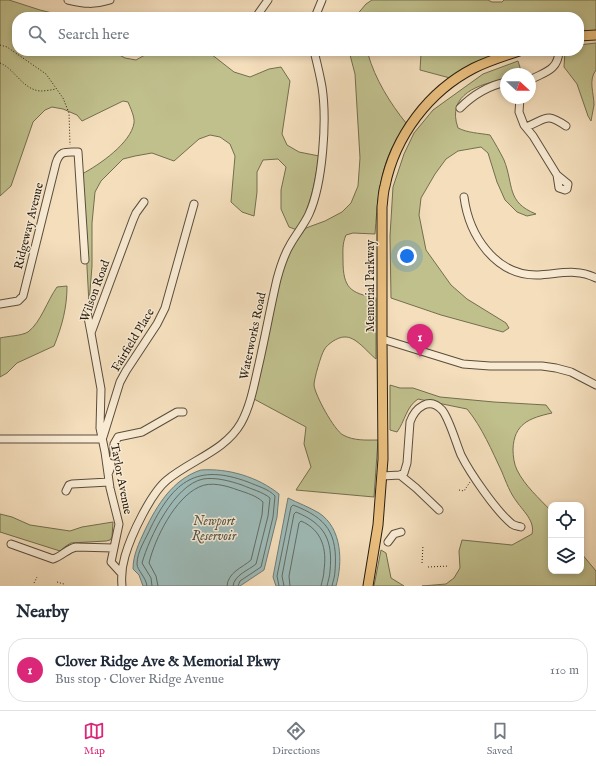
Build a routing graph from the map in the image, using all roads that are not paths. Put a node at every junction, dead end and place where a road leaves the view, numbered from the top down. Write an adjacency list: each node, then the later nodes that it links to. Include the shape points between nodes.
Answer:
1 (68, 0): 2 (street, via 86,4)
2 (110, 0)
3 (268, 0): 5 (street)
4 (322, 0): 6 (street)
5 (260, 12)
6 (317, 12)
7 (596, 35): 8 (main road)
8 (584, 36)
9 (315, 56): 42 (street, Waterworks Road, via 322,88 324,115 318,188 309,215 282,262 250,400 241,423 223,444 167,480 153,497 125,555)
10 (504, 56): 27 (main road, Memorial Parkway, via 473,68 450,83 430,100 412,122 399,144 385,186 382,207)
11 (558, 56): 12 (street, via 553,68)
12 (536, 77)
13 (500, 84): 15 (street, via 469,98)
14 (520, 104): 17 (street, via 519,112)
15 (460, 108)
16 (566, 126): 17 (street, via 550,117)
17 (526, 127): 18 (street)
18 (557, 175)
19 (464, 197): 23 (street, via 470,222 485,249 508,268 526,274 575,272)
20 (144, 202): 26 (street, Wilson Road, via 133,220)
21 (194, 204): 31 (street, Fairfield Place, via 166,308 120,382)
22 (84, 260): 24 (street, Ridgeway Avenue, via 78,152 62,153 58,158 22,298)
23 (596, 276)
24 (0, 304)
25 (87, 312): 26 (street)
26 (91, 333): 31 (street, Wilson Road, via 101,389)
27 (382, 339): 28 (street, via 463,364 556,368); 32 (main road, Memorial Parkway)
28 (596, 385)
29 (183, 412): 34 (street, via 177,412 142,432 118,437 114,444 114,459)
30 (0, 439): 31 (street, Taylor Avenue)
31 (102, 439): 34 (street, Taylor Avenue)
32 (382, 476): 33 (street); 44 (main road, Memorial Parkway, via 378,525)
33 (400, 476): 36 (street); 37 (street, via 406,469 412,416 420,406 436,405 447,418 461,455 490,499 508,520)
34 (109, 478): 35 (street, via 72,484); 41 (street, Taylor Avenue, via 119,524)
35 (66, 491)
36 (439, 510)
37 (521, 527)
38 (401, 532): 39 (street, via 394,534)
39 (388, 542)
40 (10, 544): 41 (street, via 53,559 76,547)
41 (113, 548): 42 (street, Taylor Avenue, via 111,562)
42 (121, 574): 43 (street, Waterworks Road)
43 (122, 586)
44 (368, 586)

